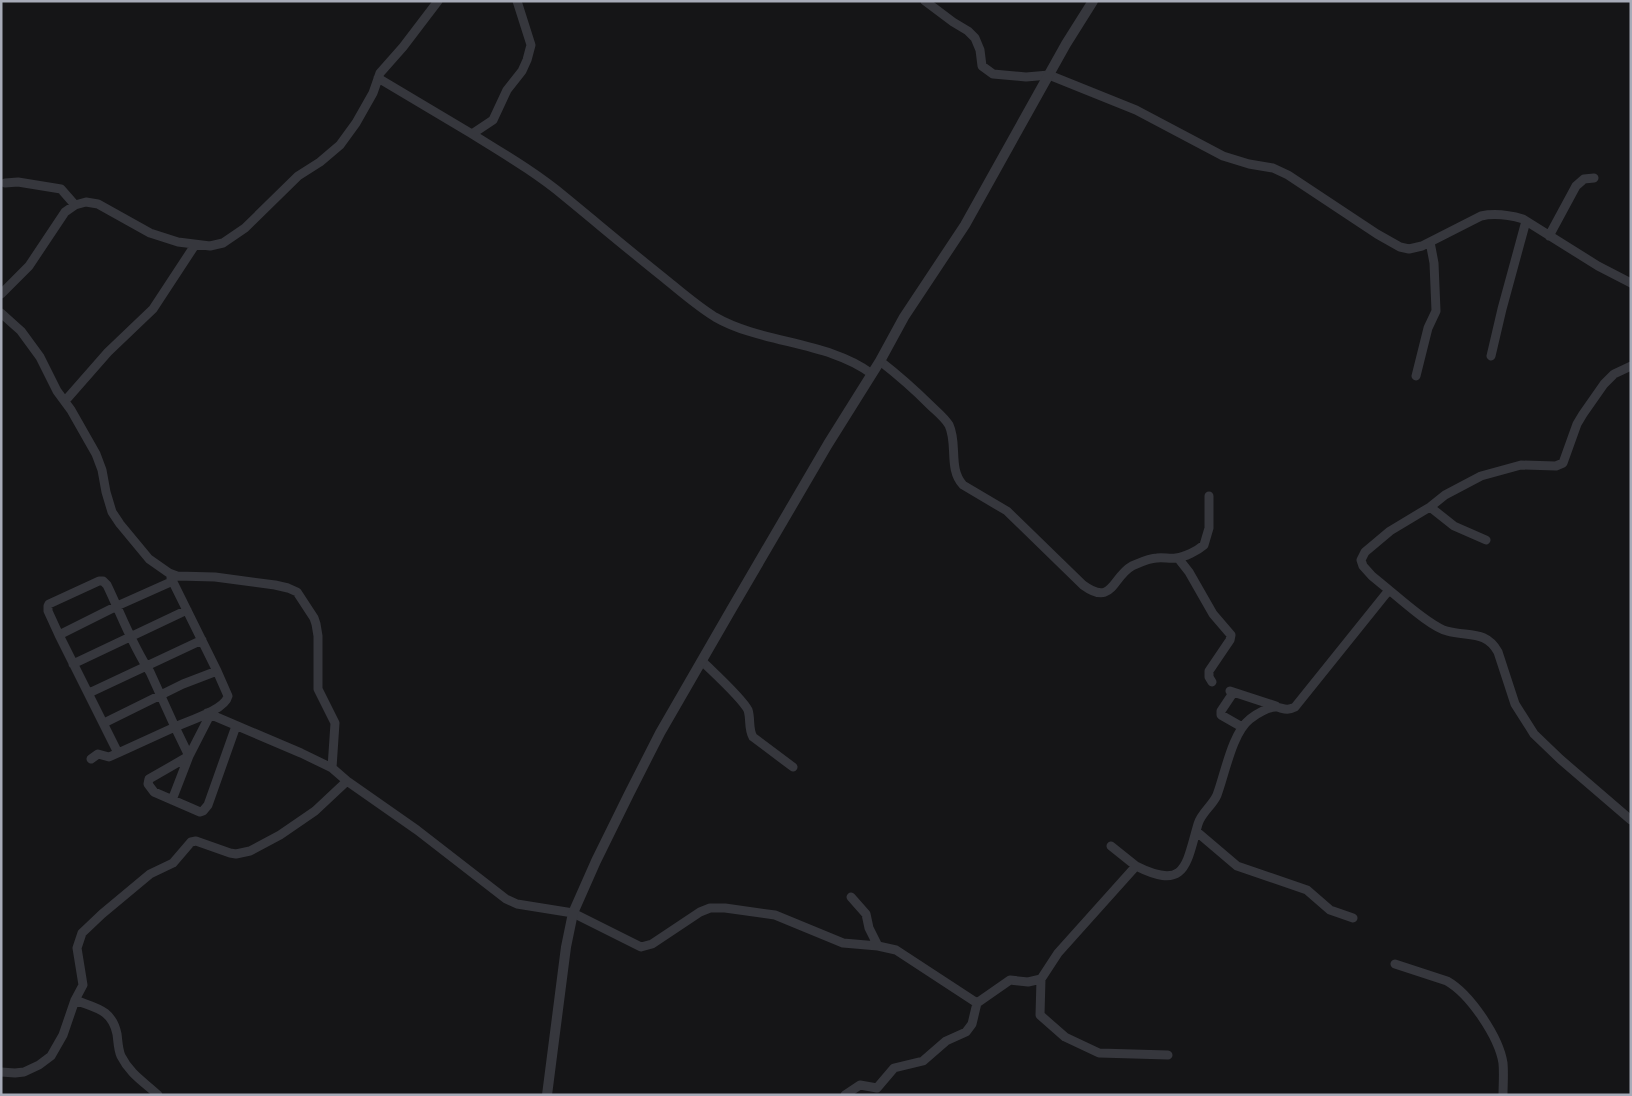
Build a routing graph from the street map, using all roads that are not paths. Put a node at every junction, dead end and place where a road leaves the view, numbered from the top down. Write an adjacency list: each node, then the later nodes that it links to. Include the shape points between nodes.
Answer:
1 (438, 1): 6 (street)
2 (517, 1): 7 (street, via 531,45 527,60 507,90 493,120)
3 (925, 1): 5 (street, via 975,38 982,66 987,70 1004,76)
4 (1093, 1): 5 (street)
5 (1048, 74): 13 (street, via 1136,110 1223,156 1273,168 1288,175 1400,248 1408,249); 19 (street, via 965,225 904,317)
6 (378, 78): 7 (street); 14 (street, via 356,123 340,145 298,176 245,228 223,243)
7 (472, 134): 21 (street, via 519,162 565,196 714,316 731,325 860,365)
8 (1594, 178): 12 (street, via 1584,179 1576,186)
9 (5, 183): 10 (street, via 61,189)
10 (75, 205): 14 (street, via 86,202 98,204 150,233); 16 (street, via 65,212 29,266)
11 (1526, 221): 12 (street); 13 (street, via 1510,215 1489,214); 18 (street)
12 (1549, 236): 15 (street)
13 (1430, 242): 22 (street, via 1436,311 1428,328)
14 (195, 245): 23 (street, via 153,308)
15 (1631, 283)
16 (1, 294)
17 (1, 313): 23 (street, via 21,331 40,357)
18 (1491, 356)
19 (880, 361): 21 (street); 27 (street, via 920,393 948,425 959,481 1007,511 1087,588 1104,592 1110,590 1132,566 1155,558)
20 (1631, 366): 25 (street, via 1614,374 1593,399 1577,424 1563,463 1556,466 1521,464 1489,473 1445,495)
21 (872, 374): 35 (street)
22 (1416, 376)
23 (65, 401): 28 (street, via 96,454 112,512 146,555)
24 (1209, 496): 27 (street, via 1209,528 1204,545)
25 (1430, 507): 26 (street, via 1454,526); 29 (street, via 1390,531 1362,556 1364,566)
26 (1486, 540)
27 (1178, 558): 39 (street, via 1213,614 1231,636 1209,671)
28 (171, 577): 30 (street); 31 (street); 52 (street, via 215,577 275,585 297,592 316,624 318,689 335,723)
29 (1389, 590): 42 (street, via 1296,707 1288,710); 55 (street, via 1444,630 1489,640 1498,652 1516,704 1534,734)
30 (117, 606): 32 (street); 32 (street, via 107,585 101,581 50,604 48,611); 33 (street)
31 (187, 610): 33 (street); 34 (street)
32 (59, 635): 36 (street)
33 (131, 636): 36 (street); 37 (street)
34 (202, 640): 37 (street); 38 (street)
35 (702, 661): 51 (street, via 743,703 749,713 753,737); 60 (street, via 651,750)
36 (73, 664): 40 (street)
37 (146, 666): 40 (street); 41 (street)
38 (218, 671): 41 (street); 43 (street, via 227,699)
39 (1212, 682)
40 (89, 693): 44 (street)
41 (160, 695): 44 (street); 46 (street)
42 (1276, 706): 47 (street, via 1250,719); 47 (street, via 1232,692 1220,715)
43 (209, 714): 45 (street); 46 (street); 49 (street)
44 (104, 723): 48 (street)
45 (236, 726): 52 (street); 54 (street, via 206,808 196,812)
46 (175, 727): 48 (street); 49 (street)
47 (1242, 728): 56 (street, via 1216,796 1199,821)
48 (118, 753): 50 (street, via 109,757 98,754)
49 (189, 756): 54 (street); 54 (street, via 149,779 149,786 154,792)
50 (91, 759)
51 (793, 767)
52 (332, 768): 53 (street)
53 (347, 781): 60 (street, via 511,902); 65 (street, via 315,811 250,851 236,854 196,841 189,843 173,863 150,874 82,932 77,953 83,985)
54 (172, 800)
55 (1631, 820)
56 (1197, 832): 58 (street, via 1187,861 1177,874 1163,877); 61 (street, via 1237,866 1307,890 1334,912)
57 (1112, 846): 58 (street)
58 (1130, 871): 64 (street, via 1058,953)
59 (851, 898): 62 (street, via 866,914)
60 (574, 913): 62 (street, via 640,947 652,944 704,910 716,907 775,915 843,943); 70 (street, via 566,948)
61 (1352, 918)
62 (878, 946): 66 (street, via 896,950)
63 (1395, 964): 72 (street, via 1446,981 1466,997 1495,1041 1502,1062)
64 (1041, 979): 66 (street, via 1028,982 1010,980); 67 (street, via 1040,1015 1069,1040 1099,1053)
65 (75, 1000): 68 (street, via 63,1035 51,1056 32,1069); 69 (street, via 104,1011 110,1017 125,1064)
66 (977, 1003): 71 (street, via 972,1024 966,1032 946,1041 923,1061 894,1068 877,1088 860,1085)
67 (1168, 1055)
68 (1, 1072)
69 (158, 1095)
70 (547, 1095)
71 (845, 1095)
72 (1503, 1095)

